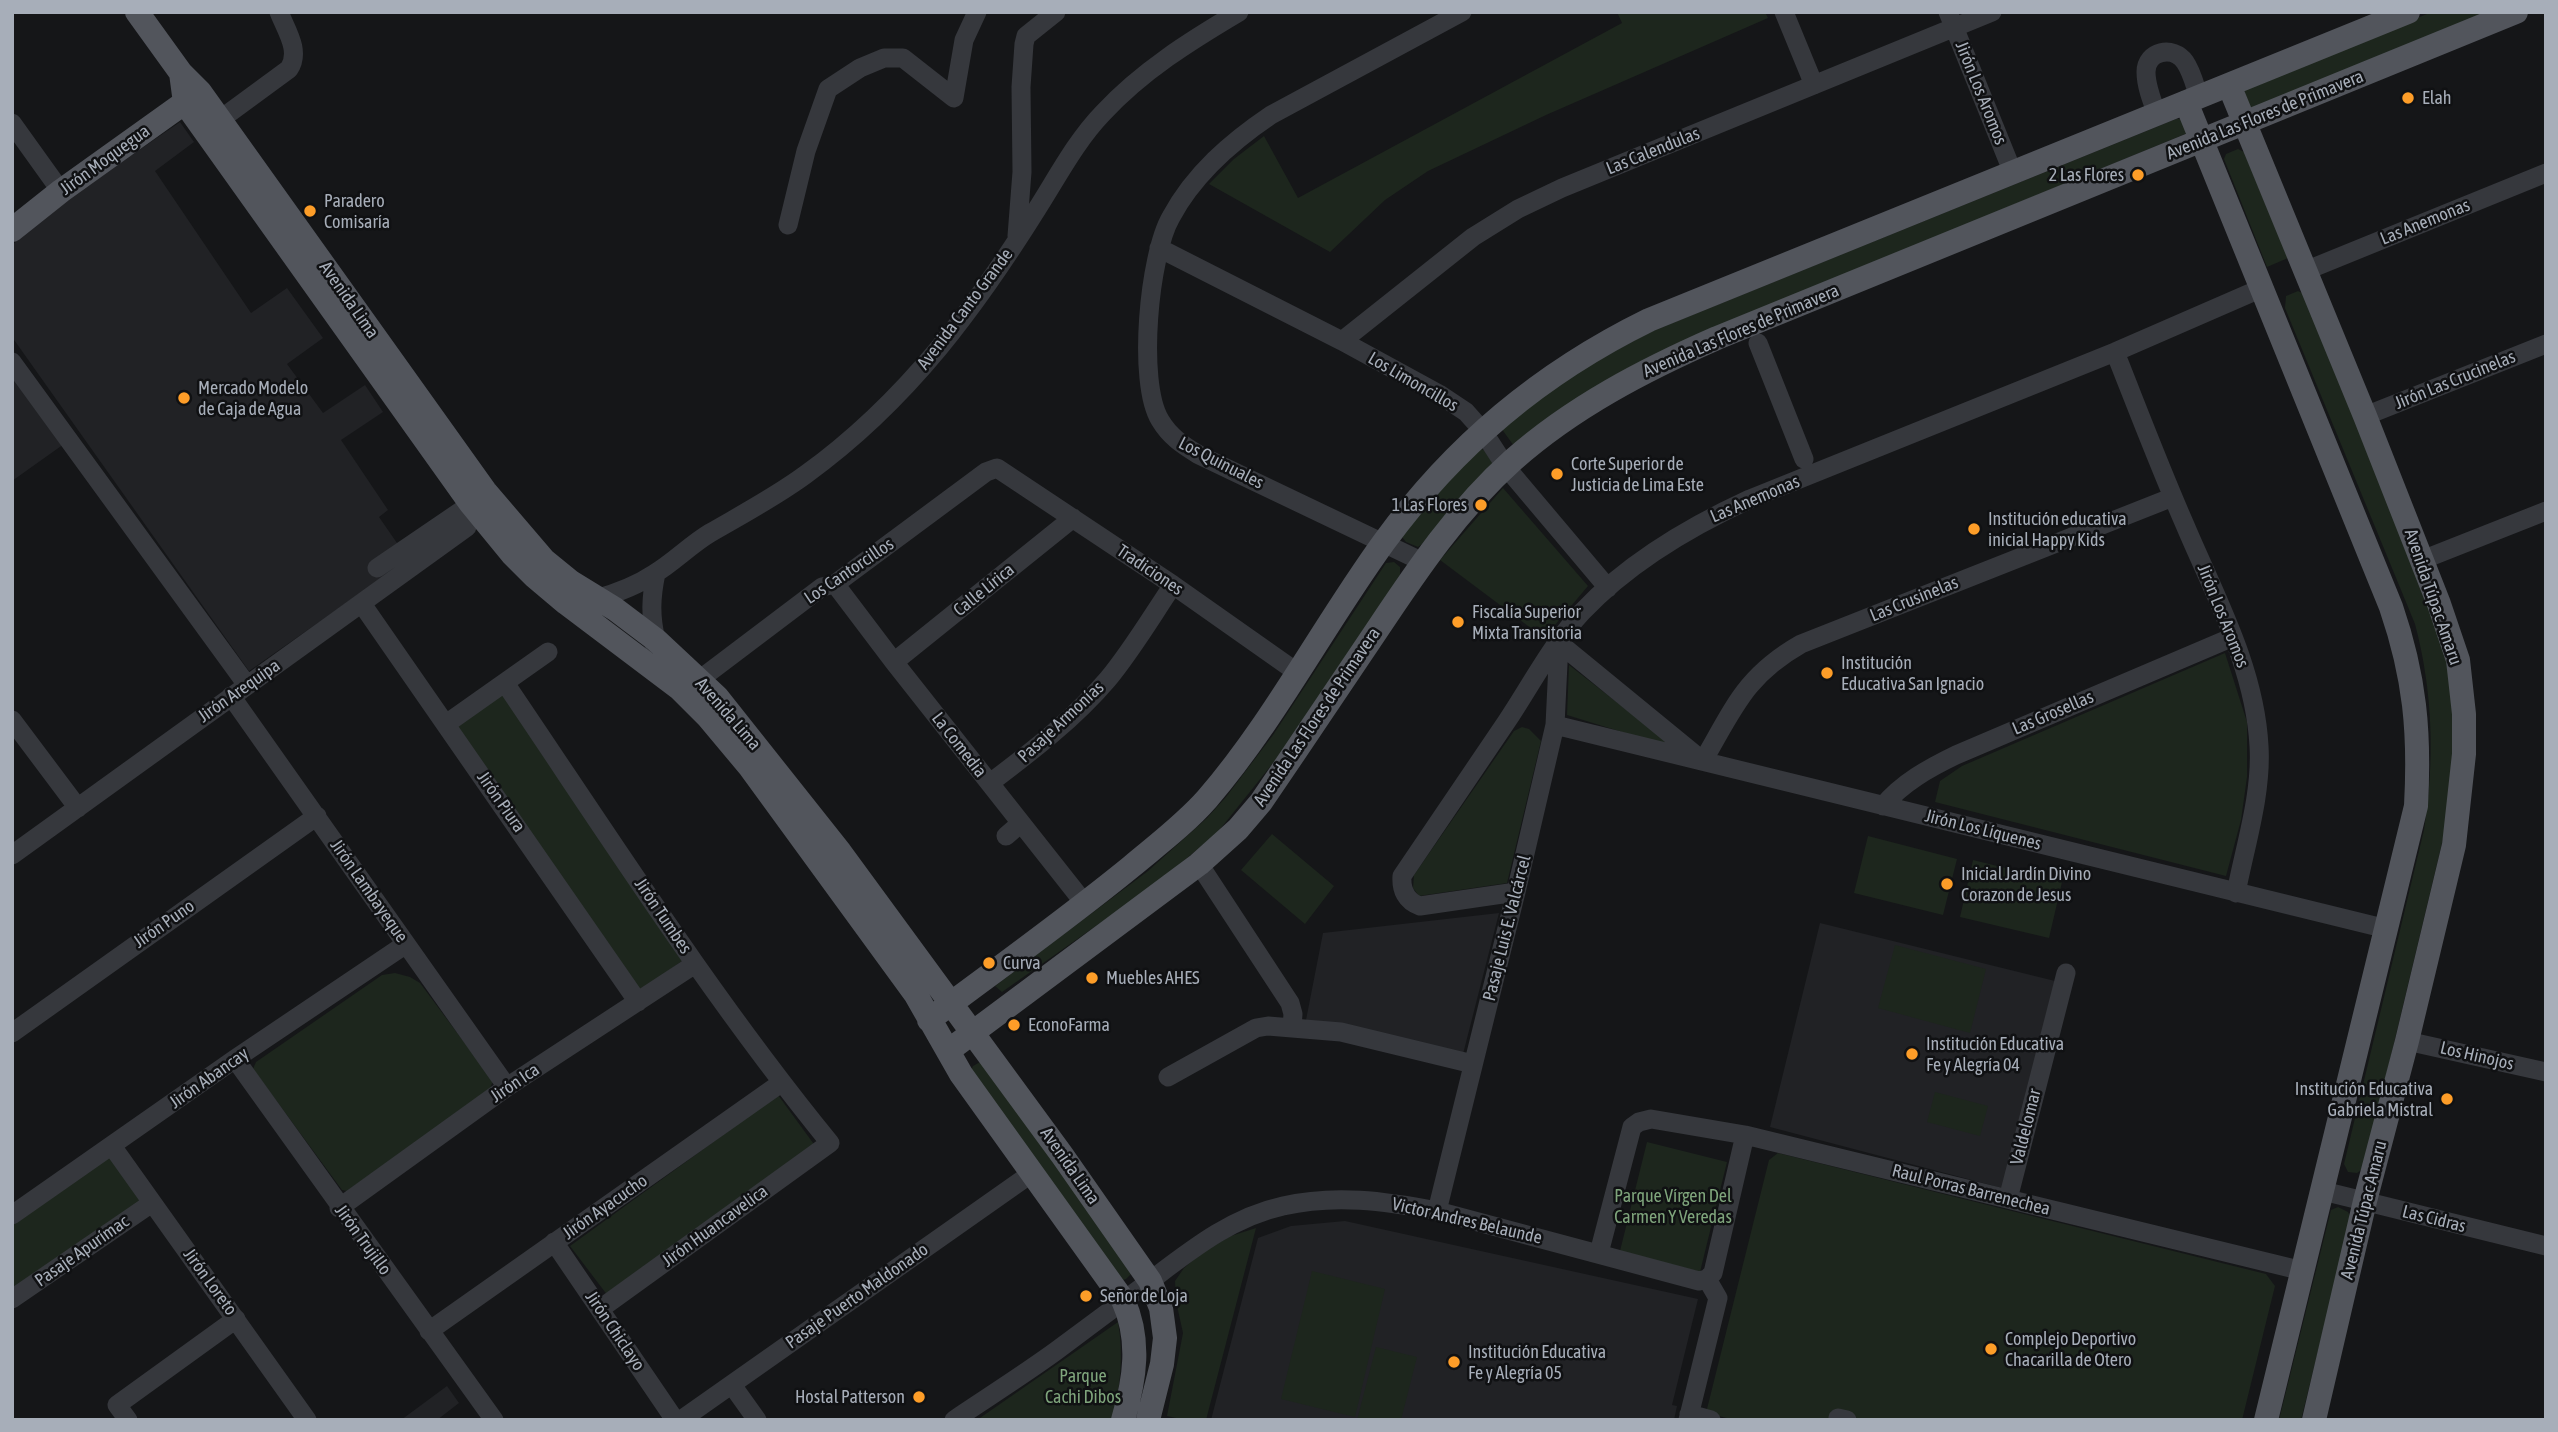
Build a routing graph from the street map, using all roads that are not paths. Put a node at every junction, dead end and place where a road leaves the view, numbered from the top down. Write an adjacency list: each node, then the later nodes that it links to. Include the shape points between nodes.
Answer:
1 (137, 12): 14 (main road, via 181,73)
2 (279, 12): 19 (street, via 295,61)
3 (977, 12): 24 (street, via 964,40 954,98 903,58 884,58 828,89 806,151)
4 (1056, 12): 26 (street, via 1026,36 1024,44)
5 (1239, 12): 26 (street, Avenida Canto Grande, via 1165,58 1102,114 1081,139)
6 (1462, 12): 27 (street, Los Quinuales, via 1271,115 1231,144 1178,206)
7 (1784, 12): 12 (street)
8 (1992, 12): 11 (street, Las Calendulas)
9 (2408, 12): 13 (main road)
10 (2516, 12): 18 (main road, Avenida Las Flores de Primavera)
11 (1951, 20): 12 (street, Las Calendulas); 21 (street, Jirón Los Aromos)
12 (1814, 85): 30 (street, Las Calendulas, via 1518,209 1461,246)
13 (2229, 85): 15 (main road); 18 (main road, Avenida Túpac Amaru)
14 (192, 97): 19 (main road, Avenida Lima); 25 (main road, Jirón Moquegua)
15 (2193, 100): 16 (main road); 16 (street, via 2184,60 2165,51 2154,55 2146,72); 20 (main road)
16 (2157, 114): 21 (main road)
17 (12, 123): 23 (street)
18 (2244, 123): 20 (main road, Avenida Las Flores de Primavera); 28 (main road, Avenida Túpac Amaru)
19 (212, 125): 42 (main road, Avenida Lima); 52 (main road, Avenida Lima, via 485,491 544,560)
20 (2202, 140): 29 (main road); 38 (main road, Avenida Las Flores de Primavera, via 1667,360 1565,420)
21 (2013, 173): 36 (main road, via 1649,320 1557,371)
22 (2546, 173): 28 (street, Las Anemonas)
23 (55, 183)
24 (789, 225)
25 (12, 230)
26 (1017, 241): 48 (street, Avenida Canto Grande, via 941,346 871,420 803,477 702,538)
27 (1159, 248): 30 (street, Los Limoncillos); 44 (street, Los Quinuales, via 1147,331 1151,389 1158,418 1172,438)
28 (2305, 271): 35 (main road, Avenida Túpac Amaru)
29 (2262, 288): 33 (street, Las Anemonas); 78 (main road, via 2401,636 2413,687 2416,806)
30 (1342, 341): 36 (street, Los Limoncillos, via 1440,394)
31 (1758, 343): 37 (street)
32 (2546, 344): 35 (street, Jirón Las Crucinelas)
33 (2115, 352): 40 (street, Jirón Los Aromos); 51 (street, Las Anemonas, via 1749,499 1703,521)
34 (12, 362): 62 (street, Jirón Lambayeque)
35 (2365, 416): 45 (main road, Avenida Túpac Amaru)
36 (1482, 430): 38 (street, Los Limoncillos); 44 (main road)
37 (1804, 459)
38 (1506, 467): 46 (main road, Avenida Las Flores de Primavera, via 1469,503); 51 (street, Los Limoncillos)
39 (1001, 469): 43 (street, Tradiciones); 49 (street, Los Cantorcillos, via 991,468)
40 (2173, 497): 54 (street, Jirón Los Aromos); 66 (street, Las Crusinelas, via 1775,659 1739,698)
41 (2546, 511): 45 (street)
42 (469, 515): 47 (street); 53 (street, Jirón Arequipa); 56 (main road, Avenida Lima, via 566,603)
43 (1073, 518): 50 (street, Tradiciones); 58 (street, Calle Lírica)
44 (1384, 542): 46 (street, Los Quinuales); 59 (main road)
45 (2422, 559): 88 (main road, Avenida Túpac Amaru, via 2458,660 2464,754 2454,845)
46 (1423, 562): 74 (main road, Avenida Las Flores de Primavera, via 1261,802)
47 (377, 568)
48 (656, 573): 52 (street, Avenida Canto Grande); 56 (street)
49 (835, 584): 58 (street, La Comedia); 60 (street, Los Cantorcillos, via 822,587)
50 (1173, 585): 59 (street, Tradiciones); 67 (street, Pasaje Armonías, via 1108,678 1080,709)
51 (1608, 588): 55 (street, Las Anemonas, via 1581,613)
52 (596, 598): 56 (main road, Avenida Lima, via 632,621)
53 (362, 604): 62 (street, Jirón Arequipa); 64 (street, Jirón Piura)
54 (2233, 637): 68 (street, Las Grosellas, via 1956,755 1914,778); 76 (street, Jirón Los Aromos, via 2254,697 2259,749 2256,793)
55 (1559, 643): 65 (street, Pasaje Luis E. Valcárcel); 66 (street, Jirón Los Líquenes); 75 (street, Las Anemonas, via 1402,876 1406,897 1420,906)
56 (650, 650): 60 (main road, Avenida Lima); 84 (main road, Avenida Lima, via 749,766 916,995)
57 (548, 652): 61 (street)
58 (894, 662): 67 (street, La Comedia)
59 (1298, 673): 77 (main road, via 1240,761 1204,803)
60 (699, 680): 83 (main road, Avenida Lima, via 793,792)
61 (505, 683): 64 (street); 80 (street, Jirón Tumbes)
62 (239, 690): 69 (street, Jirón Arequipa); 70 (street, Jirón Lambayeque)
63 (12, 720): 69 (street)
64 (446, 724): 82 (street, Jirón Piura)
65 (1555, 725): 66 (street, Jirón Los Líquenes); 75 (street, Pasaje Luis E. Valcárcel)
66 (1703, 761): 68 (street, Jirón Los Líquenes)
67 (990, 783): 71 (street, La Comedia)
68 (1883, 806): 76 (street, Jirón Los Líquenes)
69 (78, 808): 73 (street, Jirón Arequipa)
70 (317, 816): 79 (street, Jirón Lambayeque); 87 (street, Jirón Puno)
71 (1021, 823): 72 (street); 77 (street, La Comedia)
72 (1006, 836)
73 (12, 855)
74 (1199, 864): 85 (street, via 1290,1003); 86 (main road, Avenida Las Flores de Primavera)
75 (1516, 892): 91 (street, Pasaje Luis E. Valcárcel)
76 (2236, 893): 78 (street, Jirón Los Líquenes)
77 (1085, 904): 83 (main road)
78 (2387, 929): 100 (main road)
79 (407, 944): 90 (street, Jirón Abancay); 95 (street, Jirón Lambayeque)
80 (695, 964): 82 (street, Jirón Ica); 94 (street, Jirón Tumbes)
81 (2066, 972): 101 (street, Valdelomar)
82 (638, 1002): 95 (street, Jirón Ica)
83 (952, 1003): 84 (main road); 86 (main road, Avenida Lima)
84 (929, 1020): 89 (main road, Avenida Lima)
85 (1292, 1027): 91 (street, via 1341,1032); 93 (street, via 1256,1028)
86 (972, 1032): 89 (main road, Avenida Las Flores de Primavera); 112 (main road, Avenida Lima)
87 (12, 1033)
88 (2407, 1041): 92 (street, Los Hinojos); 102 (main road, Avenida Túpac Amaru)
89 (948, 1051): 99 (main road, Avenida Lima)
90 (235, 1059): 98 (street, Jirón Abancay); 104 (street, Jirón Trujillo)
91 (1473, 1064): 105 (street, Pasaje Luis E. Valcárcel)
92 (2546, 1072)
93 (1168, 1077)
94 (781, 1083): 97 (street, Jirón Tumbes); 107 (street, Jirón Ayacucho)
95 (507, 1087): 104 (street, Jirón Ica)
96 (1745, 1135): 101 (street, Raul Porras Barrenechea); 109 (street, Raul Porras Barrenechea, via 1651,1119 1632,1127); 111 (street, via 1713,1273)
97 (830, 1143): 115 (street, Jirón Huancavelica)
98 (112, 1146): 103 (street, Jirón Loreto); 106 (street, Jirón Abancay)
99 (1032, 1173): 114 (main road, Avenida Lima); 118 (street, Pasaje Puerto Maldonado)
100 (2323, 1191): 102 (street, Las Cidras); 110 (main road)
101 (2008, 1199): 110 (street, Raul Porras Barrenechea)
102 (2365, 1201): 108 (street, Las Cidras); 131 (main road, Avenida Túpac Amaru)
103 (152, 1203): 113 (street, Pasaje Apurímac); 116 (street, Jirón Loreto)
104 (339, 1208): 117 (street, Jirón Trujillo)
105 (1437, 1211): 109 (street, Victor Andres Belaunde); 112 (street, Victor Andres Belaunde, via 1356,1199 1281,1206 1219,1232)
106 (12, 1215)
107 (554, 1242): 115 (street, Jirón Chiclayo); 117 (street, Jirón Ayacucho)
108 (2546, 1247)
109 (1600, 1253): 111 (street, Victor Andres Belaunde, via 1699,1281)
110 (2303, 1271): 130 (main road)
111 (1707, 1279): 120 (street, via 1718,1298)
112 (1150, 1281): 114 (street, Victor Andres Belaunde); 128 (main road, Avenida Lima, via 1161,1308 1165,1338)
113 (12, 1299)
114 (1122, 1300): 126 (street, Victor Andres Belaunde); 127 (main road, Avenida Lima, via 1135,1345)
115 (600, 1309): 123 (street, Jirón Chiclayo)
116 (236, 1319): 119 (street); 121 (street, Jirón Loreto)
117 (429, 1331): 122 (street, Jirón Trujillo)
118 (732, 1385): 124 (street, Pasaje Puerto Maldonado); 125 (street)
119 (122, 1412)
120 (1688, 1417): 129 (street)
121 (307, 1420)
122 (494, 1420)
123 (676, 1420)
124 (681, 1420)
125 (757, 1420)
126 (954, 1420)
127 (1123, 1420)
128 (1149, 1420)
129 (1711, 1420)
130 (2266, 1420)
131 (2314, 1420)

